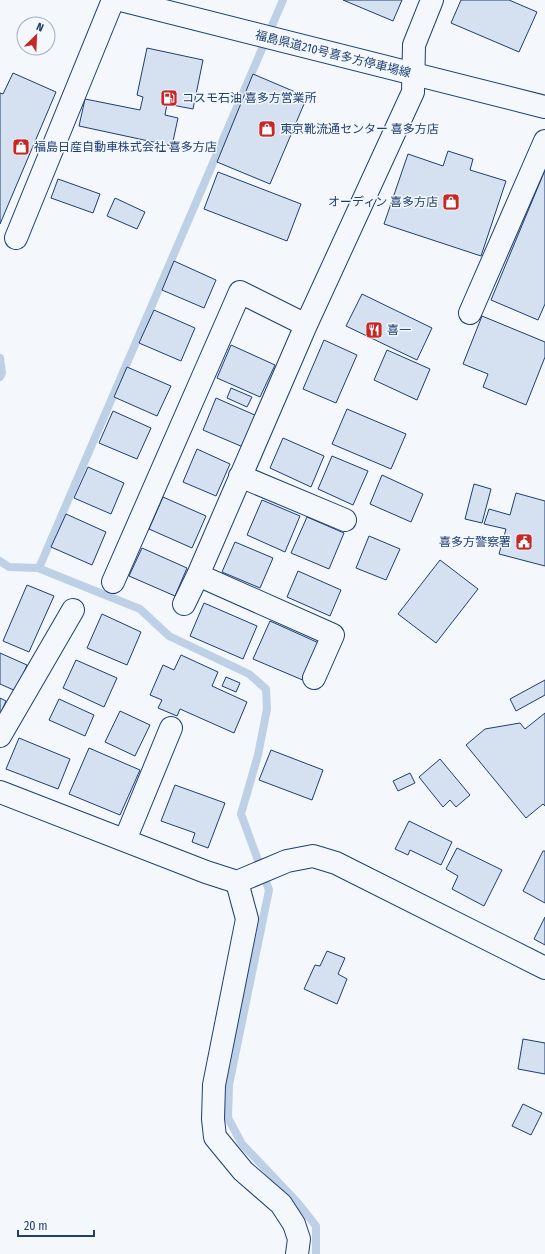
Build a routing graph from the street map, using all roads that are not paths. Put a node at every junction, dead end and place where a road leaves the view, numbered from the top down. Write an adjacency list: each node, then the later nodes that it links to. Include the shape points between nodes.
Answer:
1 (113, 0): 7 (street)
2 (121, 0): 4 (street, 福島県道210号喜多方停車場線)
3 (432, 0): 4 (street, via 414,45)
4 (413, 74): 5 (street, 福島県道210号喜多方停車場線); 9 (street, via 413,92)
5 (545, 107)
6 (545, 141): 8 (street)
7 (16, 238)
8 (470, 313)
9 (306, 325): 10 (street); 13 (street, via 240,292)
10 (240, 476): 11 (street); 12 (street)
11 (345, 520)
12 (198, 575): 14 (street); 16 (street, via 333,635)
13 (113, 582)
14 (184, 604)
15 (73, 610): 18 (street)
16 (314, 678)
17 (171, 728): 20 (street)
18 (0, 736)
19 (0, 792): 20 (street)
20 (125, 840): 21 (street, via 206,872)
21 (243, 880): 22 (street, via 287,861 313,856 336,862); 23 (street, via 248,919 214,1085 215,1137 243,1171 281,1204 294,1224 299,1239)
22 (545, 968)
23 (297, 1254)

